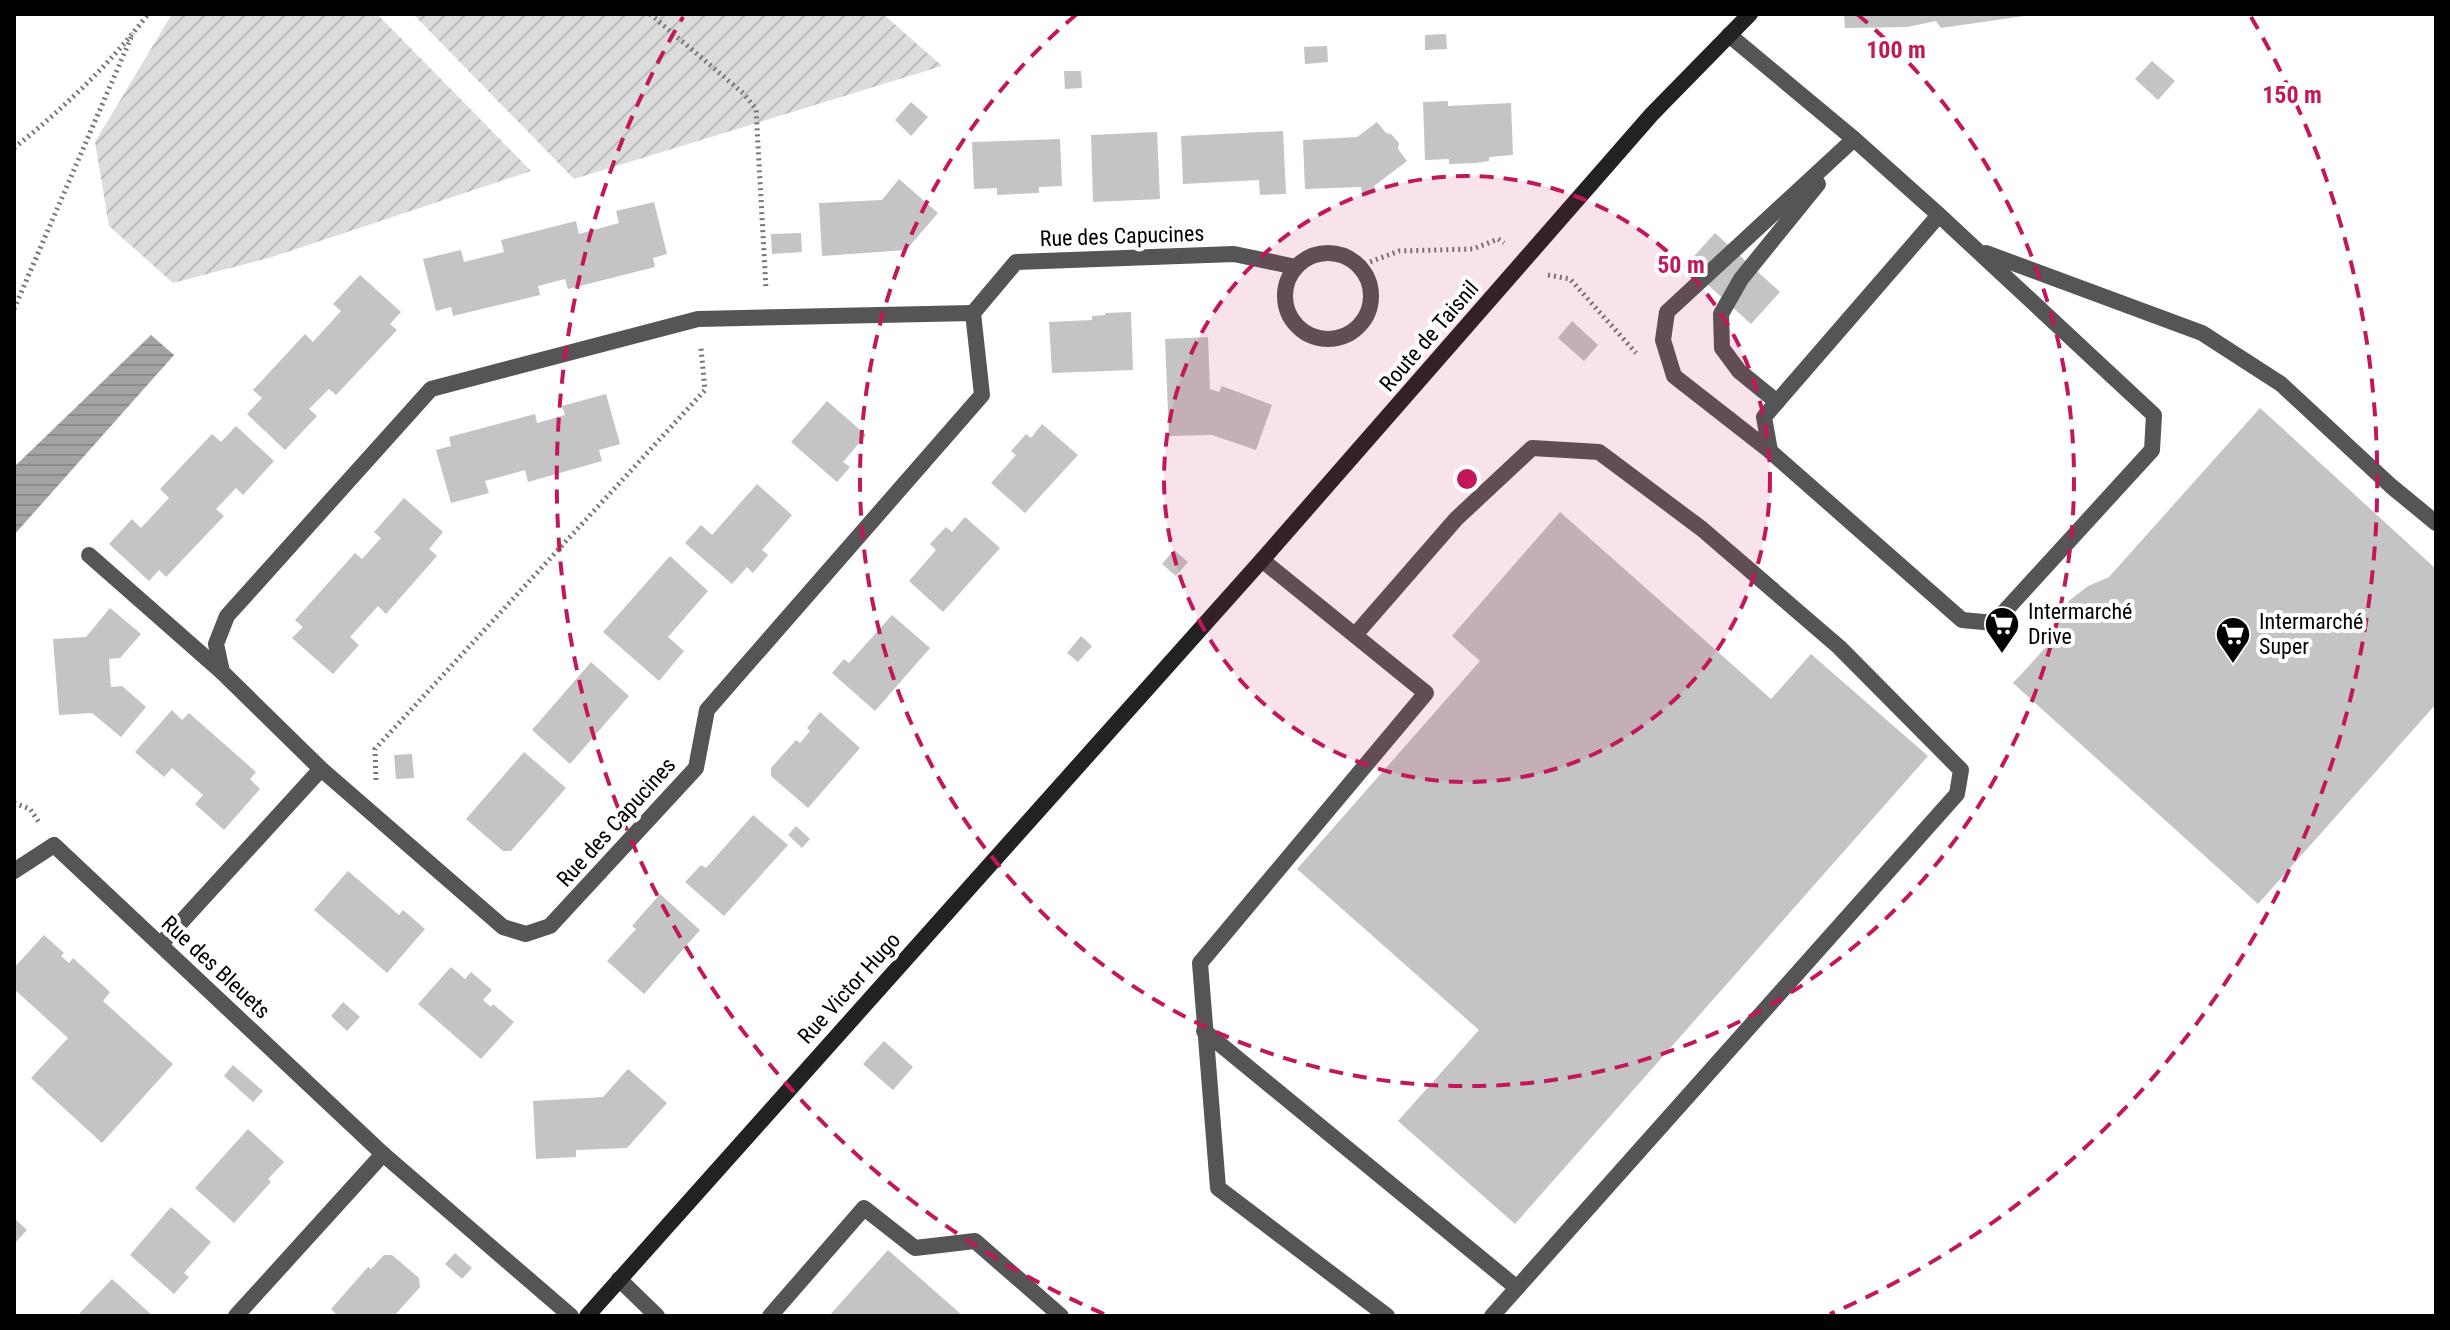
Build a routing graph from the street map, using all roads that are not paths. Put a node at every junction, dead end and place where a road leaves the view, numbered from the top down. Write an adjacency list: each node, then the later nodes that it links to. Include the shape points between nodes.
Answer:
1 (1750, 14): 2 (street, Route de Taisnil)
2 (1729, 35): 3 (street); 12 (street, Route de Taisnil, via 1652,114)
3 (1854, 139): 4 (street); 8 (street, via 1741,279 1721,314 1722,348 1739,371); 9 (street, via 1667,312 1663,340 1674,376)
4 (1939, 215): 5 (street); 8 (street)
5 (1977, 250): 9 (street, via 2154,415 2152,450 1994,623 1962,620); 10 (street, via 2202,333 2281,384)
6 (1296, 267): 6 (street, via 1285,293 1293,321 1315,337 1330,339 1356,329 1371,306 1372,291 1359,266 1348,257 1320,253); 7 (street, Rue des Capucines, via 1234,254 1016,262)
7 (973, 313): 14 (street, via 698,319 431,389 227,616 216,644); 16 (street, Rue des Capucines, via 982,395 707,710 696,768 550,926 526,934 503,927)
8 (1777, 402): 9 (street, via 1764,417)
9 (1770, 451)
10 (2436, 523)
11 (89, 555): 14 (street, Rue des Capucines)
12 (1262, 560): 13 (street); 15 (street, Route de Taisnil)
13 (1355, 635): 19 (street, via 1426,693 1200,963); 22 (street, via 1456,519 1532,448 1599,452 1702,529 1839,647 1961,770 1957,794)
14 (222, 672): 16 (street, Rue des Capucines)
15 (1144, 690): 21 (street, Rue Victor Hugo)
16 (321, 769): 18 (street)
17 (14, 871): 18 (street, Rue des Bleuets, via 54,845)
18 (161, 944): 20 (street, Rue des Bleuets)
19 (1204, 1031): 22 (street); 29 (street, via 1218,1188)
20 (383, 1154): 23 (street); 24 (street, Rue des Bleuets)
21 (619, 1279): 25 (street, Rue Victor Hugo); 26 (street)
22 (1517, 1288): 30 (street)
23 (236, 1316)
24 (571, 1316)
25 (587, 1316)
26 (657, 1316)
27 (770, 1316): 28 (street, via 864,1208 915,1248 975,1241)
28 (1061, 1316)
29 (1387, 1316)
30 (1492, 1316)

